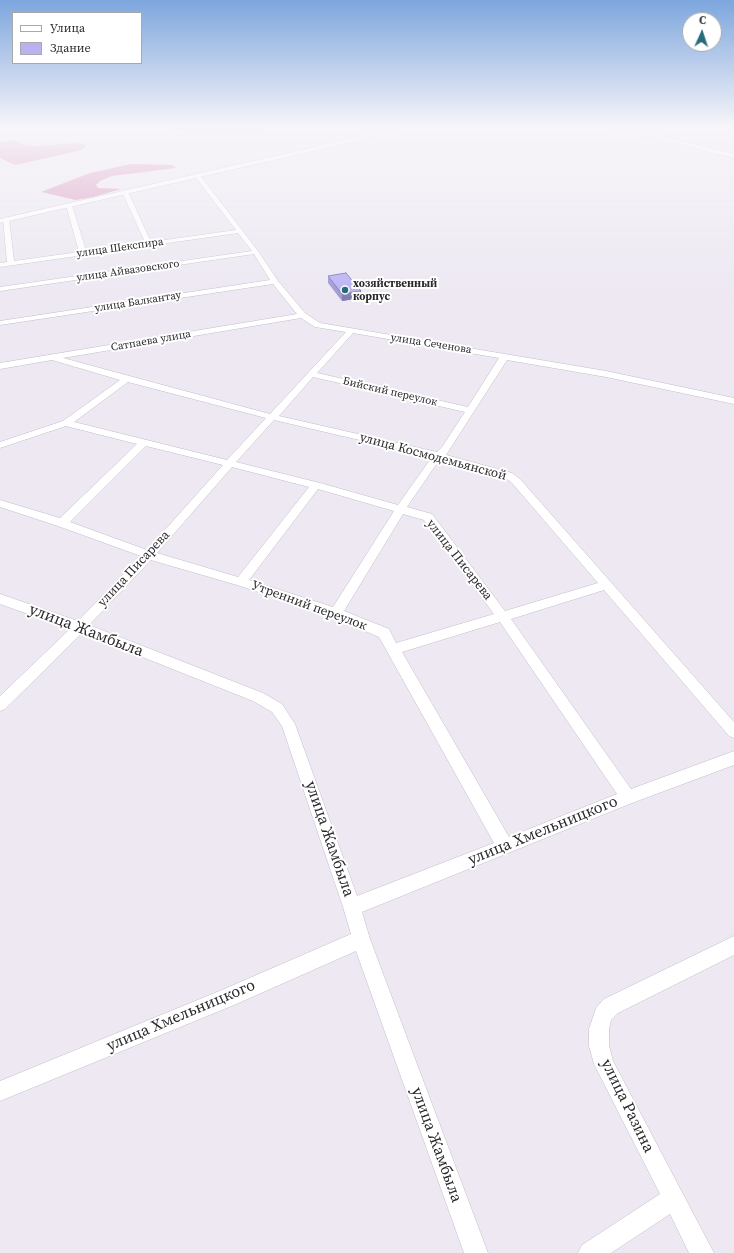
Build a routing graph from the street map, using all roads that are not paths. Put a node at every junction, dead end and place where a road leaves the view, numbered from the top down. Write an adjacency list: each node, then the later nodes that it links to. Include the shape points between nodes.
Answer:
1 (160, 183): 3 (main road)
2 (203, 183): 6 (street, улица Сеченова)
3 (125, 192): 4 (main road); 7 (street)
4 (69, 204): 5 (main road); 9 (street)
5 (3, 220): 10 (street)
6 (240, 231): 7 (street, улица Шекспира); 8 (street, улица Сеченова)
7 (150, 244): 9 (street, улица Шекспира)
8 (256, 252): 12 (street, улица Сеченова); 13 (street, улица Айвазовского)
9 (83, 253): 10 (street, улица Шекспира)
10 (11, 263): 11 (street, улица Шекспира)
11 (0, 265)
12 (275, 282): 14 (street, улица Сеченова); 15 (street, улица Балкантау)
13 (0, 290)
14 (302, 315): 16 (street, улица Сеченова, via 318,325); 17 (street, Сатпаева улица)
15 (0, 323)
16 (351, 331): 18 (street, улица Сеченова); 20 (street, улица Писарева)
17 (51, 357): 19 (street, Сатпаева улица); 21 (street, улица Космодемьянской)
18 (504, 357): 22 (street, улица Сеченова, via 606,374); 23 (street)
19 (0, 366)
20 (311, 374): 23 (street, Бийский переулок); 24 (street, улица Писарева)
21 (126, 379): 24 (street, улица Космодемьянской); 25 (street)
22 (734, 401)
23 (470, 410): 28 (street)
24 (272, 417): 28 (street, улица Космодемьянской); 29 (street, улица Писарева)
25 (66, 423): 26 (street, улица Писарева); 27 (street)
26 (144, 442): 29 (street, улица Писарева); 33 (street)
27 (0, 445)
28 (439, 456): 32 (street); 36 (street, улица Космодемьянской, via 508,475 516,481)
29 (230, 463): 30 (street, улица Писарева); 34 (street, улица Писарева)
30 (316, 485): 32 (street, улица Писарева); 35 (street)
31 (0, 502): 33 (street, Утренний переулок)
32 (401, 508): 38 (street); 39 (street, улица Писарева, via 428,517)
33 (62, 523): 34 (street, Утренний переулок)
34 (149, 555): 35 (street, Утренний переулок); 40 (street, улица Писарева)
35 (241, 582): 38 (street, Утренний переулок)
36 (606, 585): 39 (street, улица Писарева); 43 (street, улица Космодемьянской)
37 (0, 599): 40 (street, улица Жамбыла)
38 (336, 613): 41 (street, Утренний переулок, via 384,633)
39 (503, 617): 41 (street, улица Писарева); 45 (street, улица Писарева)
40 (80, 627): 42 (street, улица Писарева); 47 (street, улица Жамбыла, via 258,697 277,708 288,724)
41 (394, 649): 46 (street, Утренний переулок)
42 (0, 705)
43 (734, 732)
44 (734, 758): 45 (street, улица Хмельницкого)
45 (628, 797): 46 (street, улица Хмельницкого)
46 (505, 847): 47 (street, улица Хмельницкого)
47 (352, 907): 48 (street, улица Жамбыла)
48 (361, 939): 50 (street, улица Хмельницкого, via 227,998); 52 (street, улица Жамбыла)
49 (734, 945): 51 (street, улица Разина, via 611,1006 603,1015 599,1029 599,1046 604,1064)
50 (0, 1091)
51 (673, 1199): 53 (street); 54 (street, улица Разина)
52 (476, 1253)
53 (590, 1253)
54 (702, 1253)

